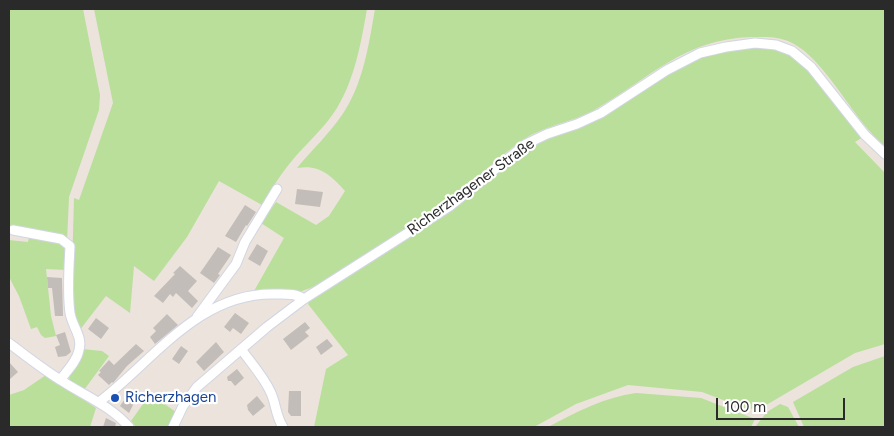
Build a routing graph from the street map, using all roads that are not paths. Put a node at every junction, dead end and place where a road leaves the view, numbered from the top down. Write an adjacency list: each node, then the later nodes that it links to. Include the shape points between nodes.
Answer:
1 (885, 154): 4 (street, Richerzhagener Straße, via 797,54 786,48 763,44 715,50 676,64 601,113 526,144 450,206)
2 (277, 189): 5 (street, via 245,242 236,264)
3 (13, 230): 8 (street, via 61,239 70,246 70,315 80,347)
4 (304, 299): 5 (street, via 290,294 247,295 221,304); 7 (street)
5 (196, 319): 9 (street)
6 (9, 342): 8 (street)
7 (241, 349): 11 (street, via 192,393); 12 (street, via 266,383)
8 (60, 380): 9 (street)
9 (99, 402): 10 (street)
10 (129, 427)
11 (173, 427)
12 (283, 427)

